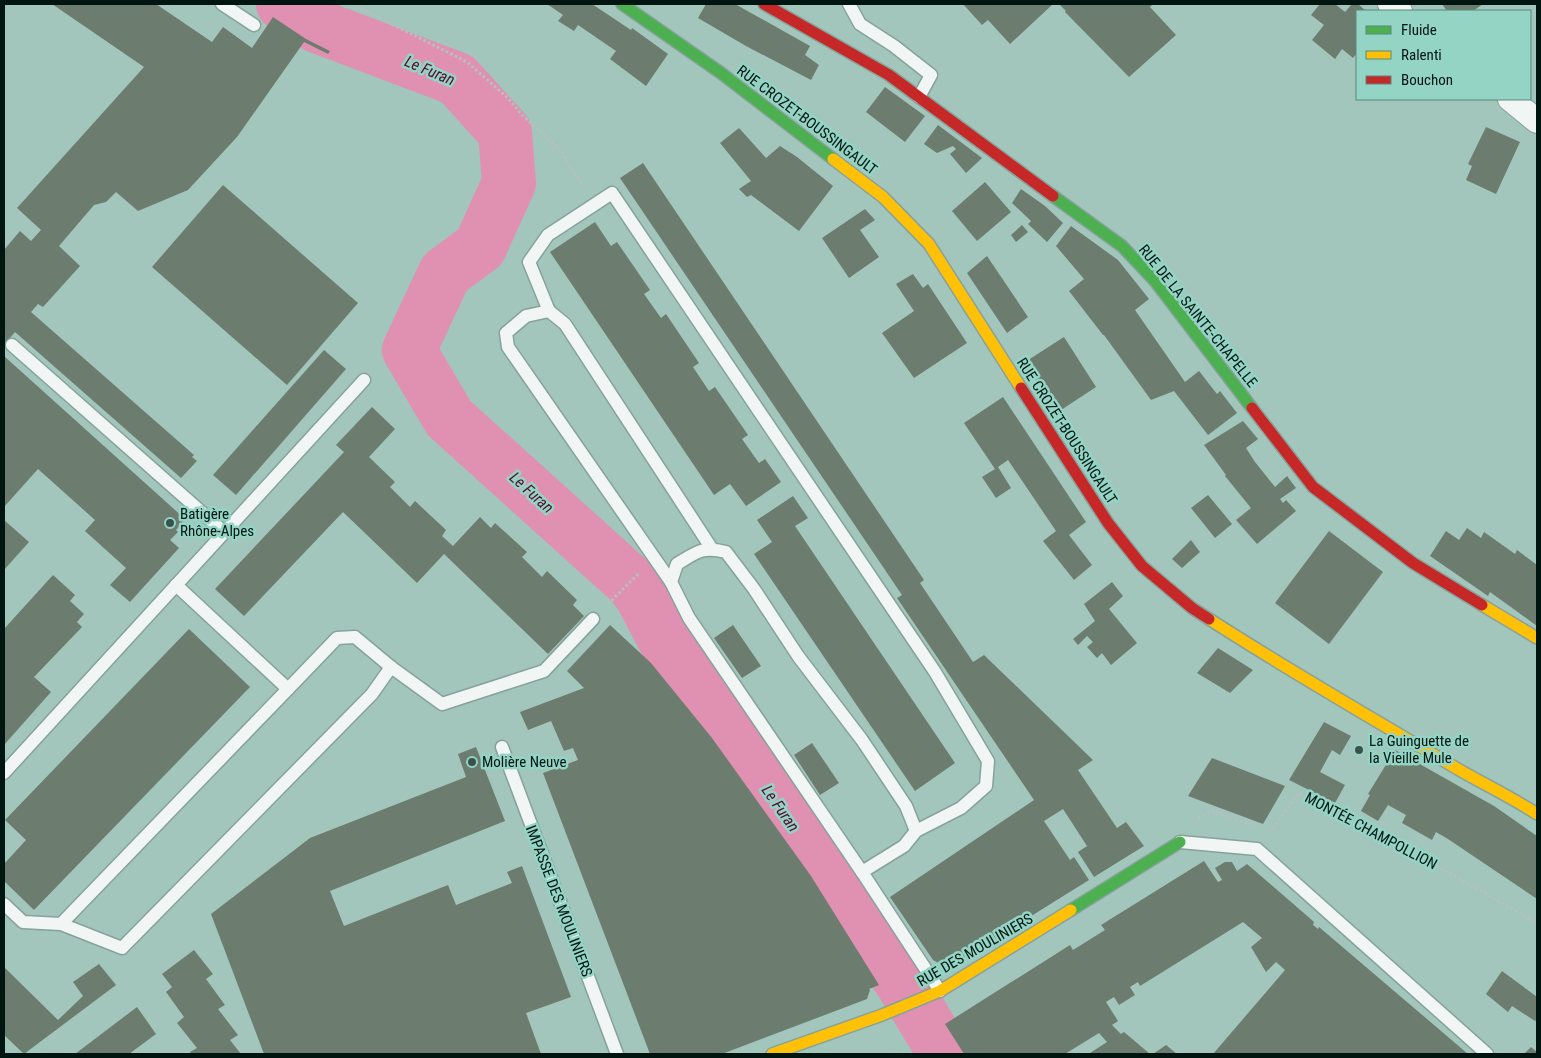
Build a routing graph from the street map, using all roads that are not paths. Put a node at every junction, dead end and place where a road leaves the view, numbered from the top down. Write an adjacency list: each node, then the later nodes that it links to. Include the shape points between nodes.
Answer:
1 (222, 4): 5 (lane)
2 (622, 4): 22 (street, RUE CROZET-BOUSSINGAULT, via 721,73 884,197 929,244 1108,523 1142,566 1192,608 1278,663)
3 (764, 4): 6 (street, RUE DE LA SAINTE-CHAPELLE, via 889,75)
4 (849, 4): 6 (lane, via 860,24 931,75)
5 (254, 25)
6 (919, 97): 17 (street, RUE DE LA SAINTE-CHAPELLE, via 1122,246 1155,282 1313,487 1413,563)
7 (1511, 100): 8 (street)
8 (1537, 121)
9 (549, 311): 13 (lane, via 566,324); 14 (lane, via 526,316 506,333 508,347); 23 (lane, via 529,262 548,235 612,193 934,672 988,761 986,786 961,808)
10 (12, 345): 12 (lane)
11 (364, 380): 12 (lane)
12 (224, 532): 15 (lane)
13 (712, 549): 14 (lane, via 698,551 677,564); 23 (lane, via 726,552 754,589 798,656 862,740 906,806)
14 (671, 582): 25 (lane, via 689,618)
15 (176, 584): 19 (lane); 21 (lane)
16 (594, 619): 18 (lane, via 544,671 442,704)
17 (1537, 638)
18 (391, 668): 19 (lane, via 355,637 337,638); 27 (lane, via 372,694 122,948)
19 (288, 689): 27 (lane)
20 (502, 747): 29 (lane, IMPASSE DES MOULINIERS)
21 (4, 773)
22 (1537, 814)
23 (916, 831): 25 (lane, via 904,846)
24 (1180, 842): 28 (street, RUE DES MOULINIERS); 31 (lane, via 1257,849)
25 (862, 872): 28 (lane)
26 (4, 904): 27 (lane, via 23,922)
27 (61, 924)
28 (940, 991): 30 (street, RUE DES MOULINIERS)
29 (617, 1054)
30 (772, 1054)
31 (1487, 1054)

